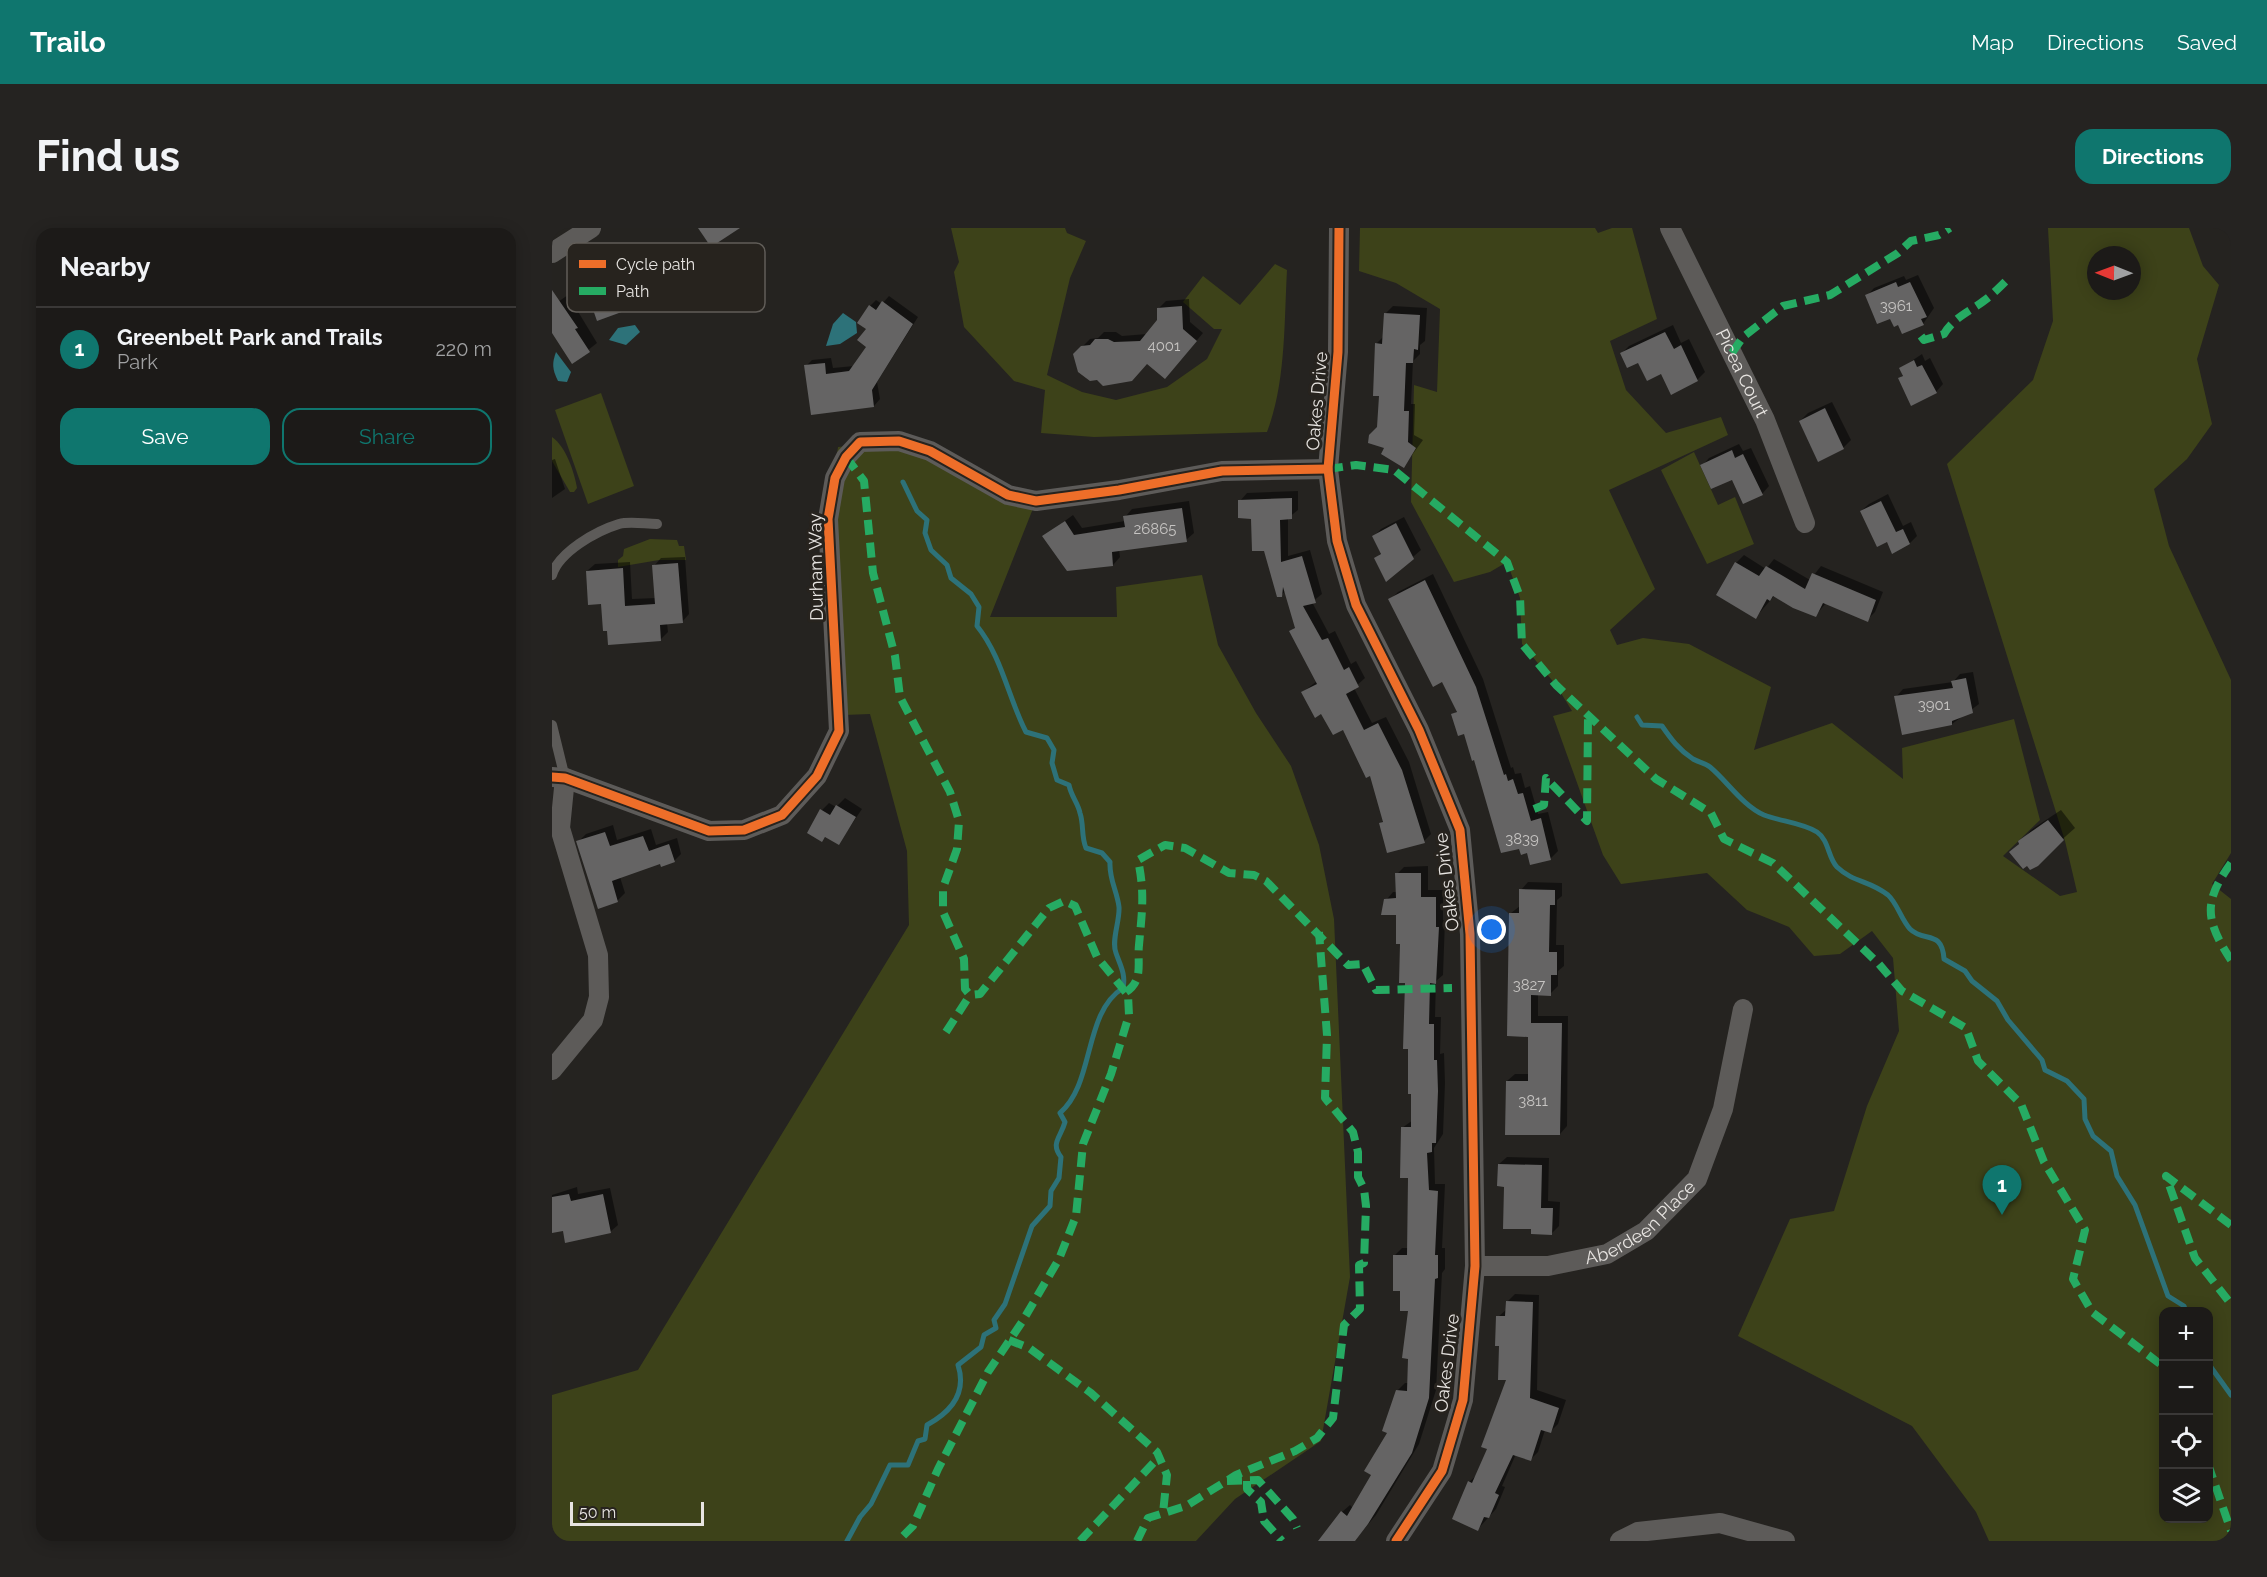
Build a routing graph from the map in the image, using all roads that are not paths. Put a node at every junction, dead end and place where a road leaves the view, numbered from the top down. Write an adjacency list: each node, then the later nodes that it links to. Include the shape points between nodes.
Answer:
1 (591, 228): 5 (street)
2 (1339, 228): 7 (street, Oakes Drive, via 1338,352)
3 (1670, 228): 8 (street, Picea Court, via 1765,420)
4 (567, 243): 6 (street)
5 (568, 243)
6 (552, 253)
7 (1328, 469): 12 (street, Durham Way, via 1222,471 1036,501 1008,495 930,451 899,441 860,442 835,478 828,519 839,731 817,776 782,815 744,830 709,831); 15 (street, Oakes Drive, via 1337,541 1356,605 1419,730 1460,830 1470,934)
8 (1805, 523)
9 (657, 524): 10 (lane, via 619,524 574,547 556,563)
10 (552, 574)
11 (552, 725): 12 (lane)
12 (558, 777): 14 (street, via 560,828 598,955 599,997 593,1020)
13 (1743, 1009): 15 (street, Aberdeen Place, via 1723,1108 1697,1179 1646,1231 1607,1254 1548,1266)
14 (552, 1070)
15 (1475, 1266): 16 (street, Oakes Drive, via 1463,1400 1442,1471)
16 (1406, 1538)
17 (1620, 1541): 18 (street, via 1638,1532 1720,1523)
18 (1785, 1541)

